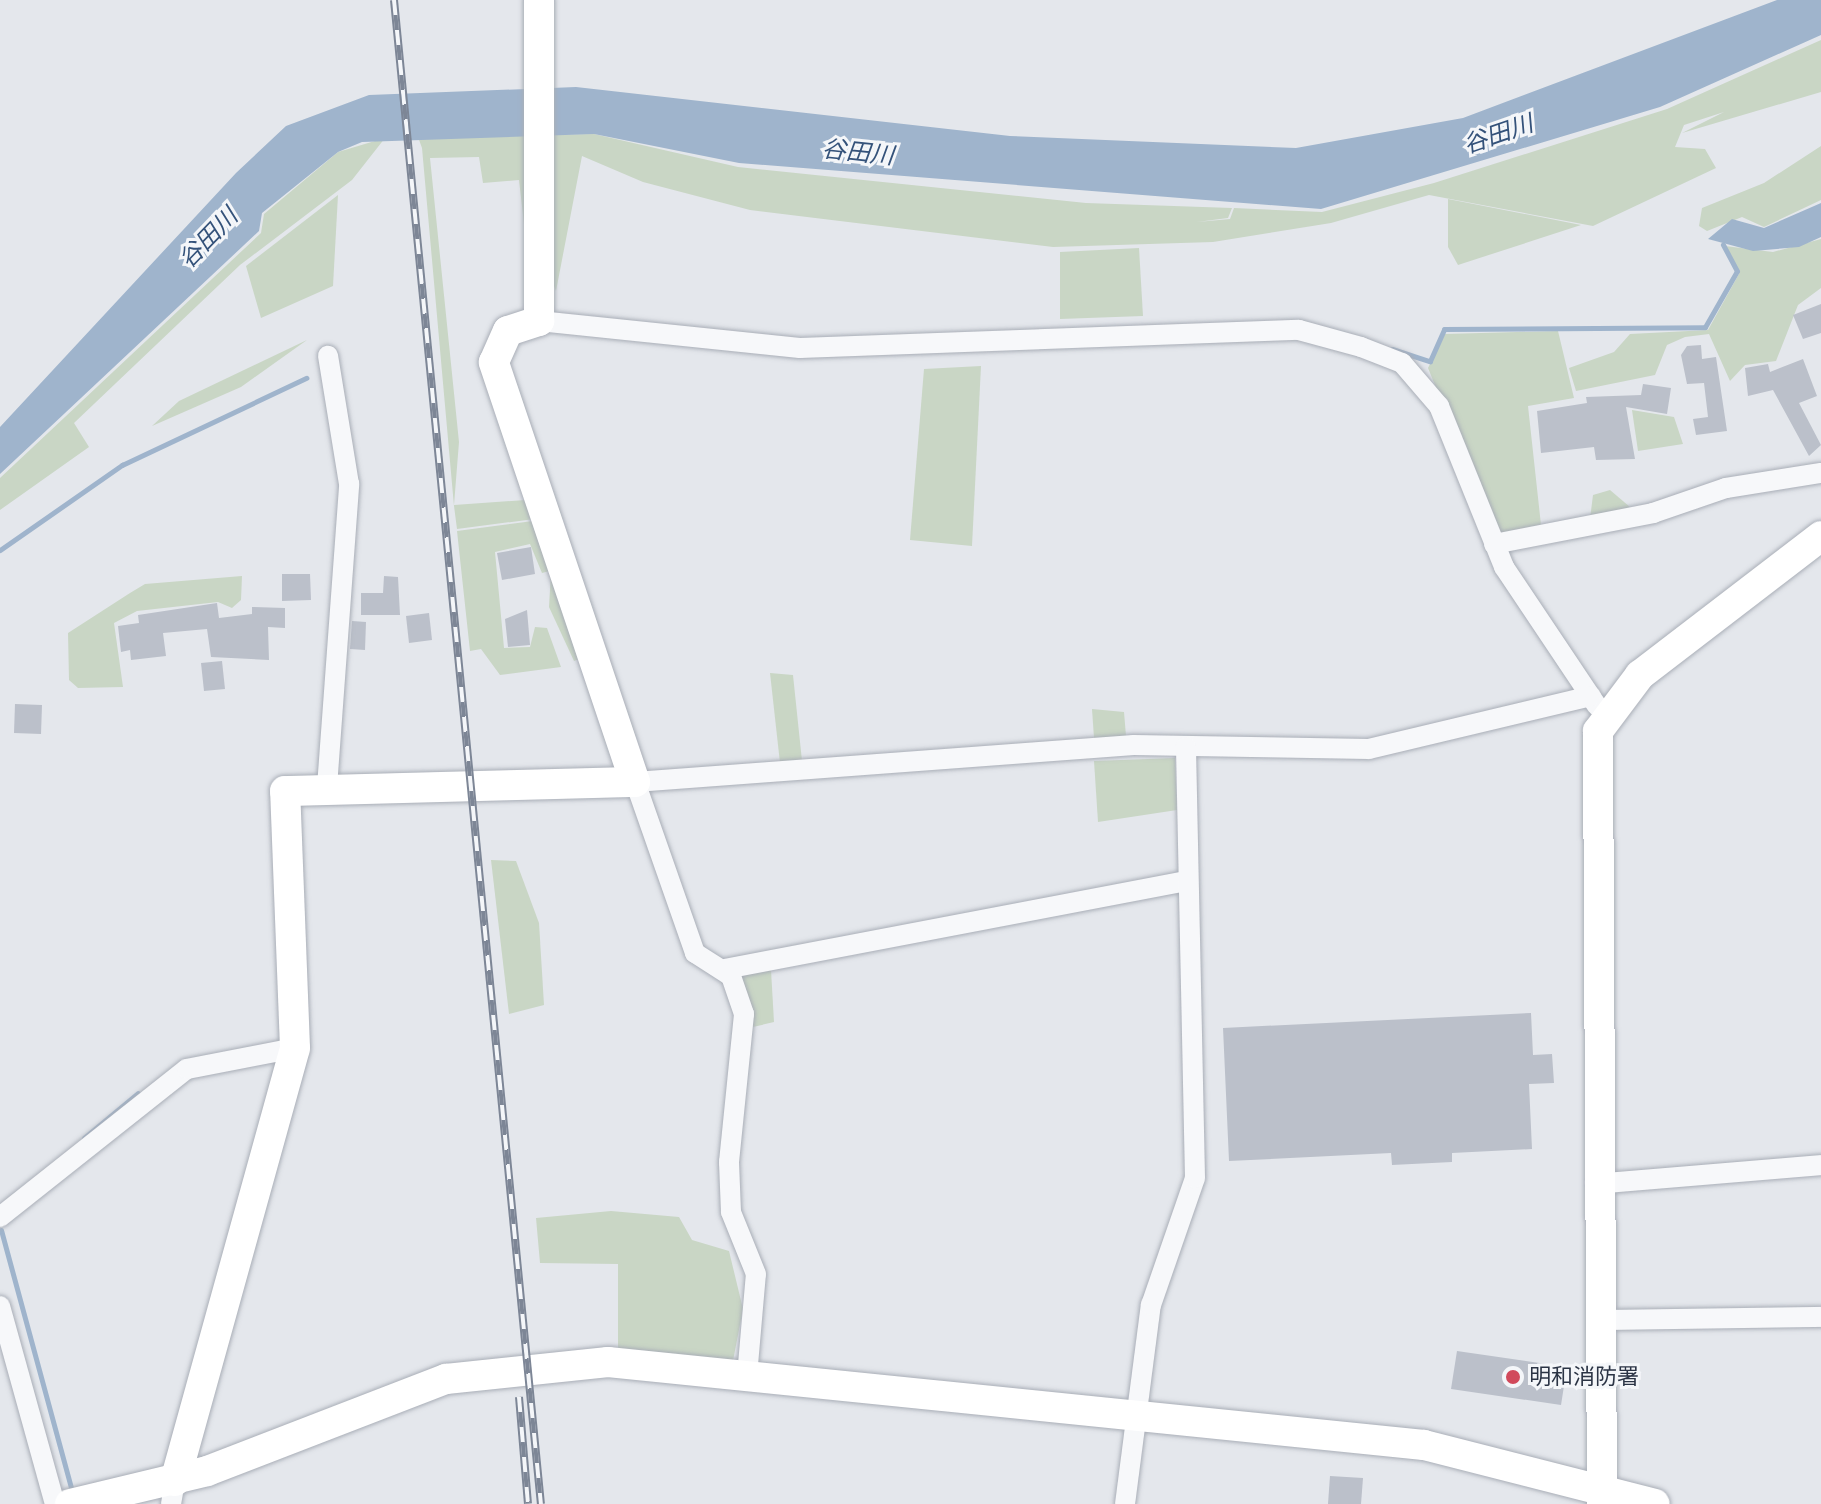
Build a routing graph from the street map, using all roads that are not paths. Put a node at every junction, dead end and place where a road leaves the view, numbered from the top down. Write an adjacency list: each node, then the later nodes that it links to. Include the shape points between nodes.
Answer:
1 (539, 0): 2 (street, via 544,66)
2 (539, 321): 6 (street, via 800,348 1273,330 1333,337 1402,363 1421,380 1439,406); 9 (street, via 508,331 494,362)
3 (328, 356): 10 (street, via 349,484)
4 (1821, 473): 6 (street, via 1726,488 1653,513)
5 (1821, 536): 7 (street)
6 (1494, 544): 7 (street)
7 (1598, 706): 8 (street, via 1369,749); 15 (street)
8 (1186, 747): 9 (street); 11 (street)
9 (635, 782): 10 (street); 12 (street, via 695,953)
10 (327, 787): 13 (street, via 293,787 284,795)
11 (1188, 881): 12 (street); 21 (street, via 1195,1178 1151,1305)
12 (725, 969): 20 (street, via 744,1014 729,1162 731,1212 756,1274)
13 (295, 1048): 16 (street, via 187,1069); 22 (street)
14 (1821, 1165): 15 (street)
15 (1595, 1184): 19 (street)
16 (0, 1217)
17 (0, 1306): 24 (street)
18 (1821, 1317): 19 (street)
19 (1598, 1320): 23 (street)
20 (747, 1376): 21 (street); 22 (street, via 608,1362 470,1374)
21 (1137, 1411): 23 (street, via 1424,1445); 26 (street)
22 (173, 1492): 25 (street)
23 (1601, 1497): 27 (street)
24 (55, 1504)
25 (70, 1504)
26 (1125, 1504)
27 (1655, 1504)

